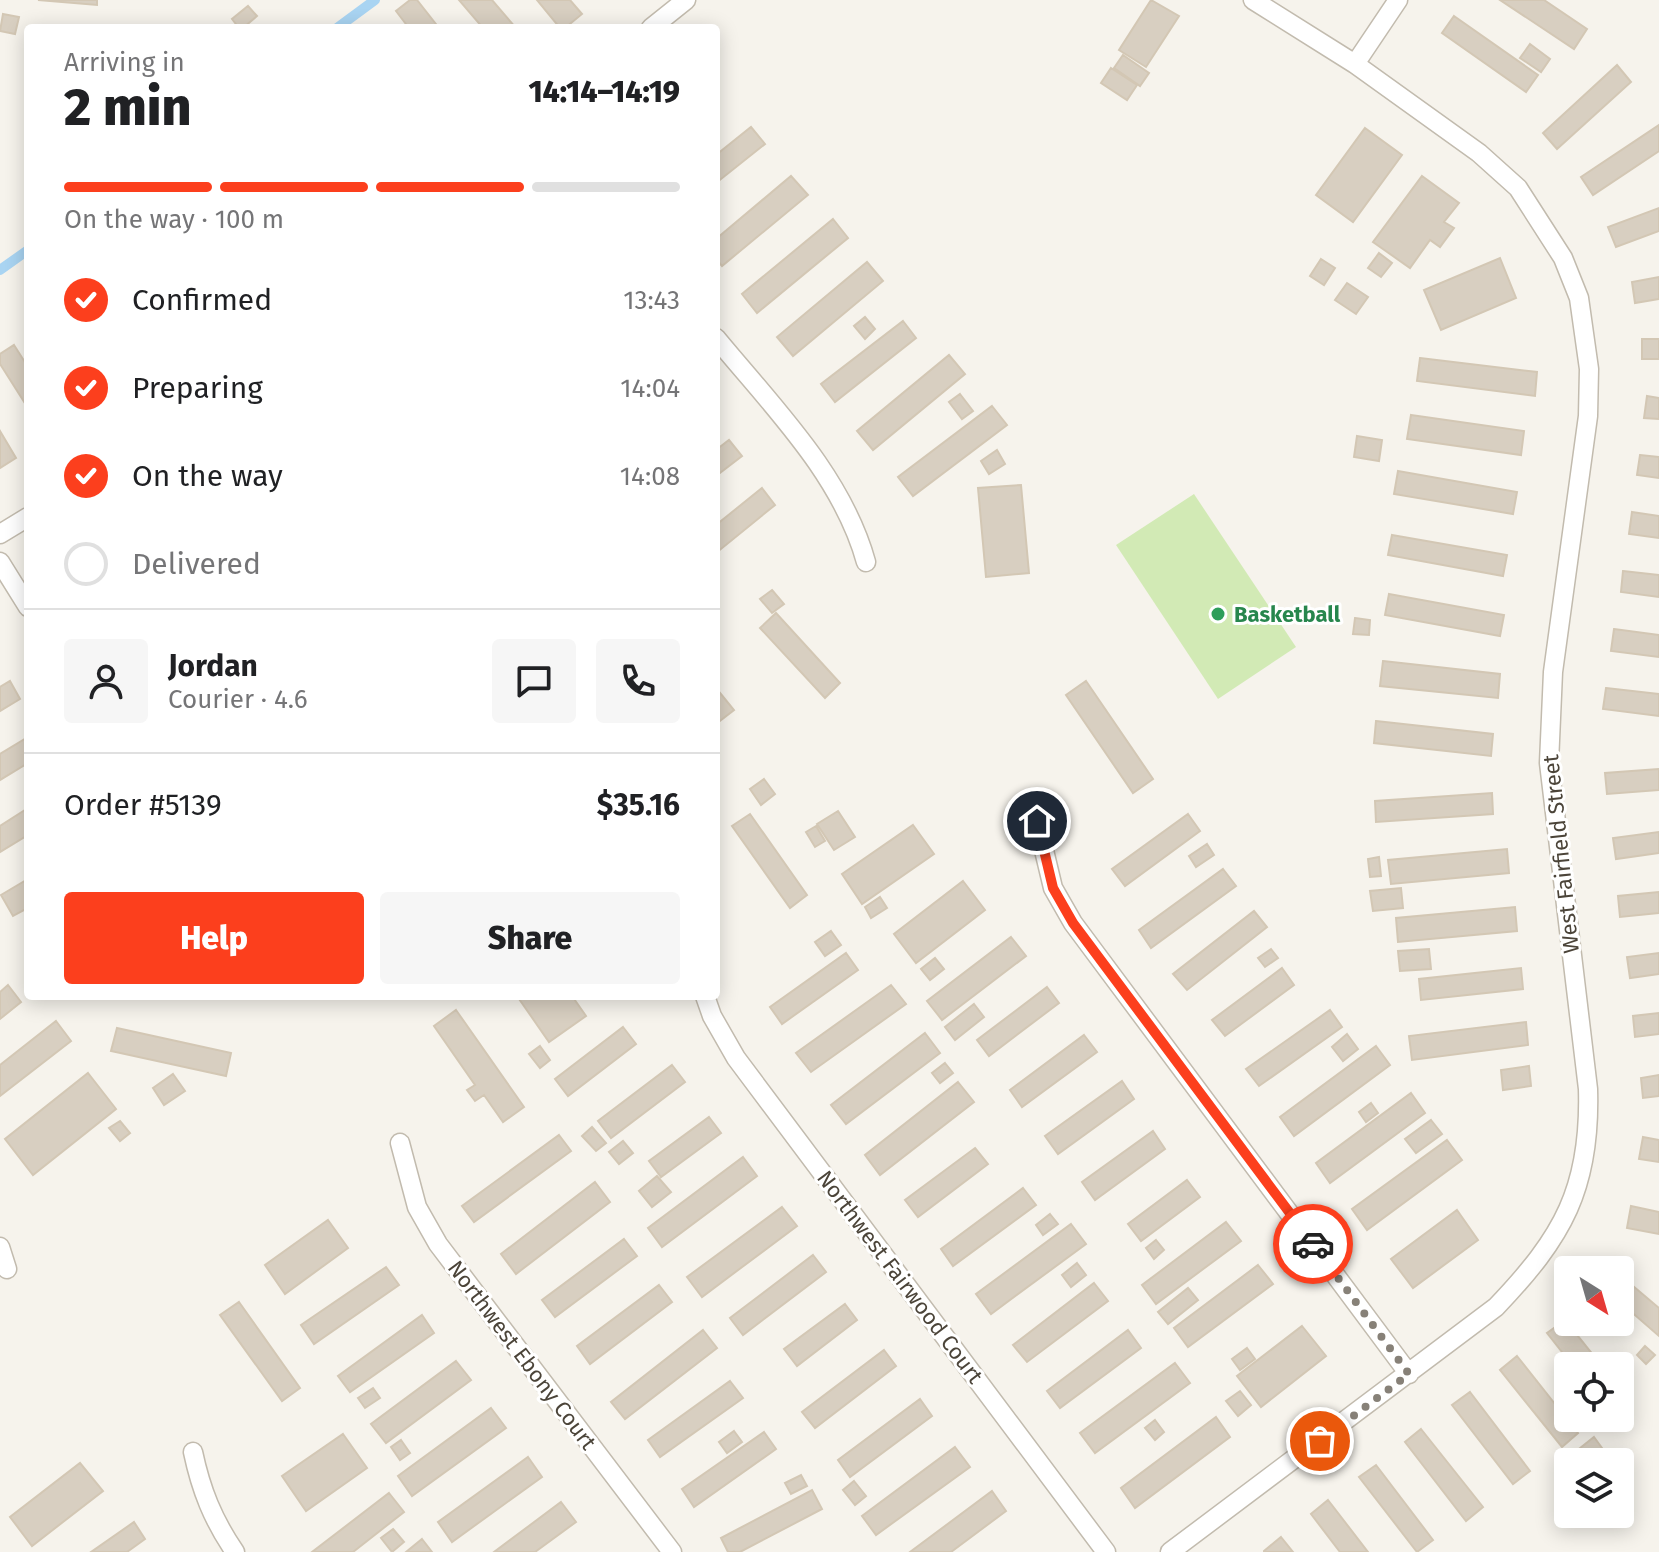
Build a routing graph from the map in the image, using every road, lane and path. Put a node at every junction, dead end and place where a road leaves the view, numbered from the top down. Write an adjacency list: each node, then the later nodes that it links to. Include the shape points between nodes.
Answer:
1 (686, 0): 4 (lane)
2 (1253, 0): 5 (lane, West Fairfield Street)
3 (1398, 0): 5 (lane)
4 (656, 24)
5 (1355, 64): 17 (lane, West Fairfield Street, via 1479,153 1518,188 1563,258 1579,298 1589,369 1588,416 1549,720 1549,763 1588,1089 1585,1159 1558,1234 1532,1269 1496,1307)
6 (720, 343): 10 (lane, via 813,456 847,513)
7 (24, 519): 8 (lane)
8 (0, 534)
9 (0, 562): 11 (lane)
10 (866, 562)
11 (24, 601)
12 (1037, 821): 17 (lane, via 1053,888 1073,923)
13 (706, 1000): 21 (lane, Northwest Fairwood Court, via 736,1058)
14 (400, 1143): 20 (lane, Northwest Ebony Court, via 417,1207 438,1244)
15 (0, 1247): 16 (lane)
16 (7, 1269)
17 (1409, 1374): 22 (lane, West Fairfield Street)
18 (193, 1452): 19 (lane, via 209,1512)
19 (235, 1552)
20 (672, 1552)
21 (1106, 1552)
22 (1170, 1552)

